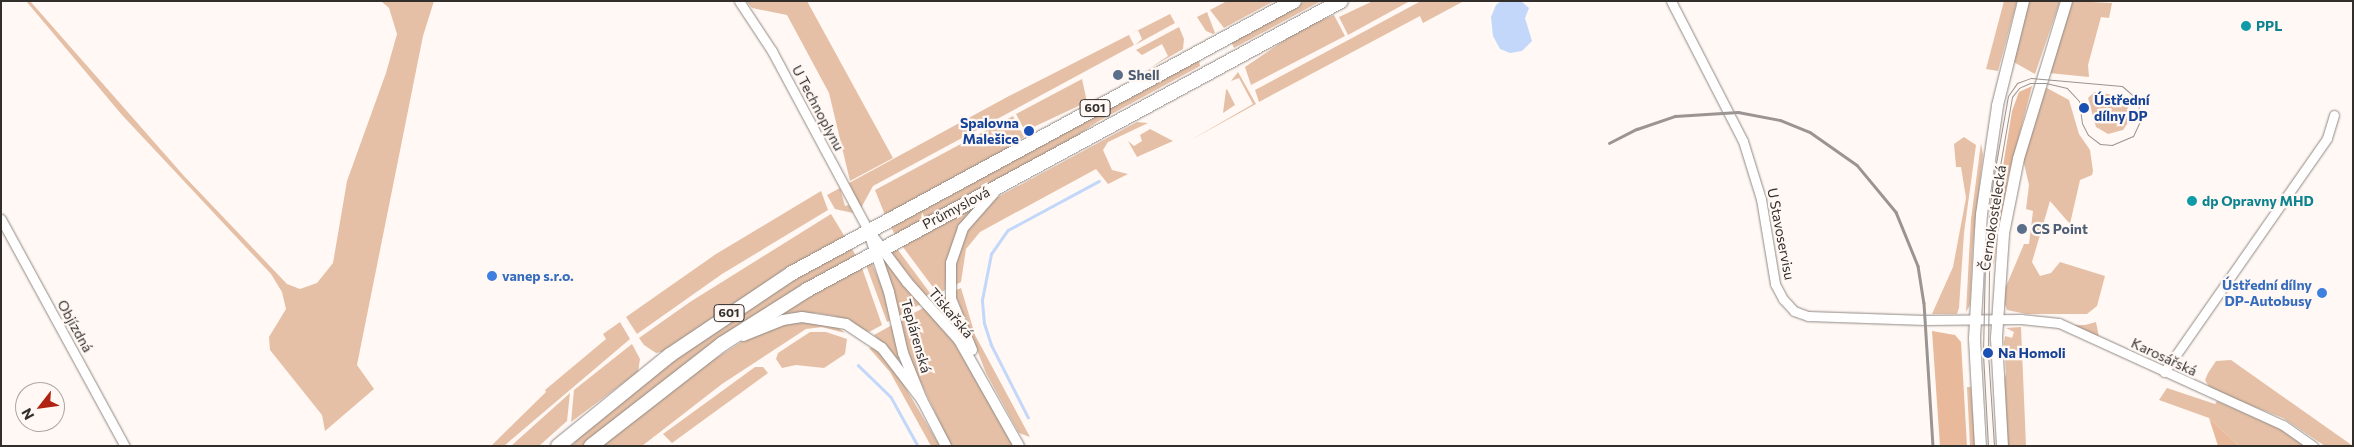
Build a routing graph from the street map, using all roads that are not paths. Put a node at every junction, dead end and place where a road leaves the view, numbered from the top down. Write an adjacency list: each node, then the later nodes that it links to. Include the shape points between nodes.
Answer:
1 (739, 1): 10 (street, U Technoplynu, via 772,51)
2 (1294, 1): 10 (main road, Průmyslová / 601)
3 (1341, 1): 8 (main road, Průmyslová / 601)
4 (1671, 1): 13 (street, U Stavoservisu, via 1743,141 1761,199 1775,284 1788,306 1808,316)
5 (2023, 1): 13 (main road, Černokostelecká, via 2003,78 1986,170)
6 (2066, 1): 12 (main road, Černokostelecká, via 2013,177 2001,249)
7 (2334, 115): 15 (street, via 2327,138)
8 (1005, 182): 11 (main road, Průmyslová / 601); 17 (street, via 974,212 963,228 949,272 954,308)
9 (1, 219): 18 (street, Objízdná)
10 (868, 230): 11 (street, Teplárenská); 19 (main road, Průmyslová / 601, via 713,324 640,377)
11 (878, 250): 14 (main road, Průmyslová / 601); 16 (street, Teplárenská, via 903,352); 17 (street, Tiskařská, via 959,340)
12 (1997, 319): 13 (street, U Stavoservisu); 15 (street, Karosářská, via 2059,324); 24 (main road, Černokostelecká)
13 (1975, 320): 23 (main road, Černokostelecká)
14 (722, 344): 16 (street, via 783,320 810,317 837,321 861,331 878,343); 20 (main road, Průmyslová / 601)
15 (2164, 372): 25 (street, Karosářská, via 2283,425)
16 (922, 400): 21 (street, Teplárenská)
17 (996, 403): 22 (street, Tiskařská)
18 (125, 446)
19 (558, 446)
20 (591, 446)
21 (946, 446)
22 (1019, 446)
23 (1980, 446)
24 (2002, 446)
25 (2313, 446)

